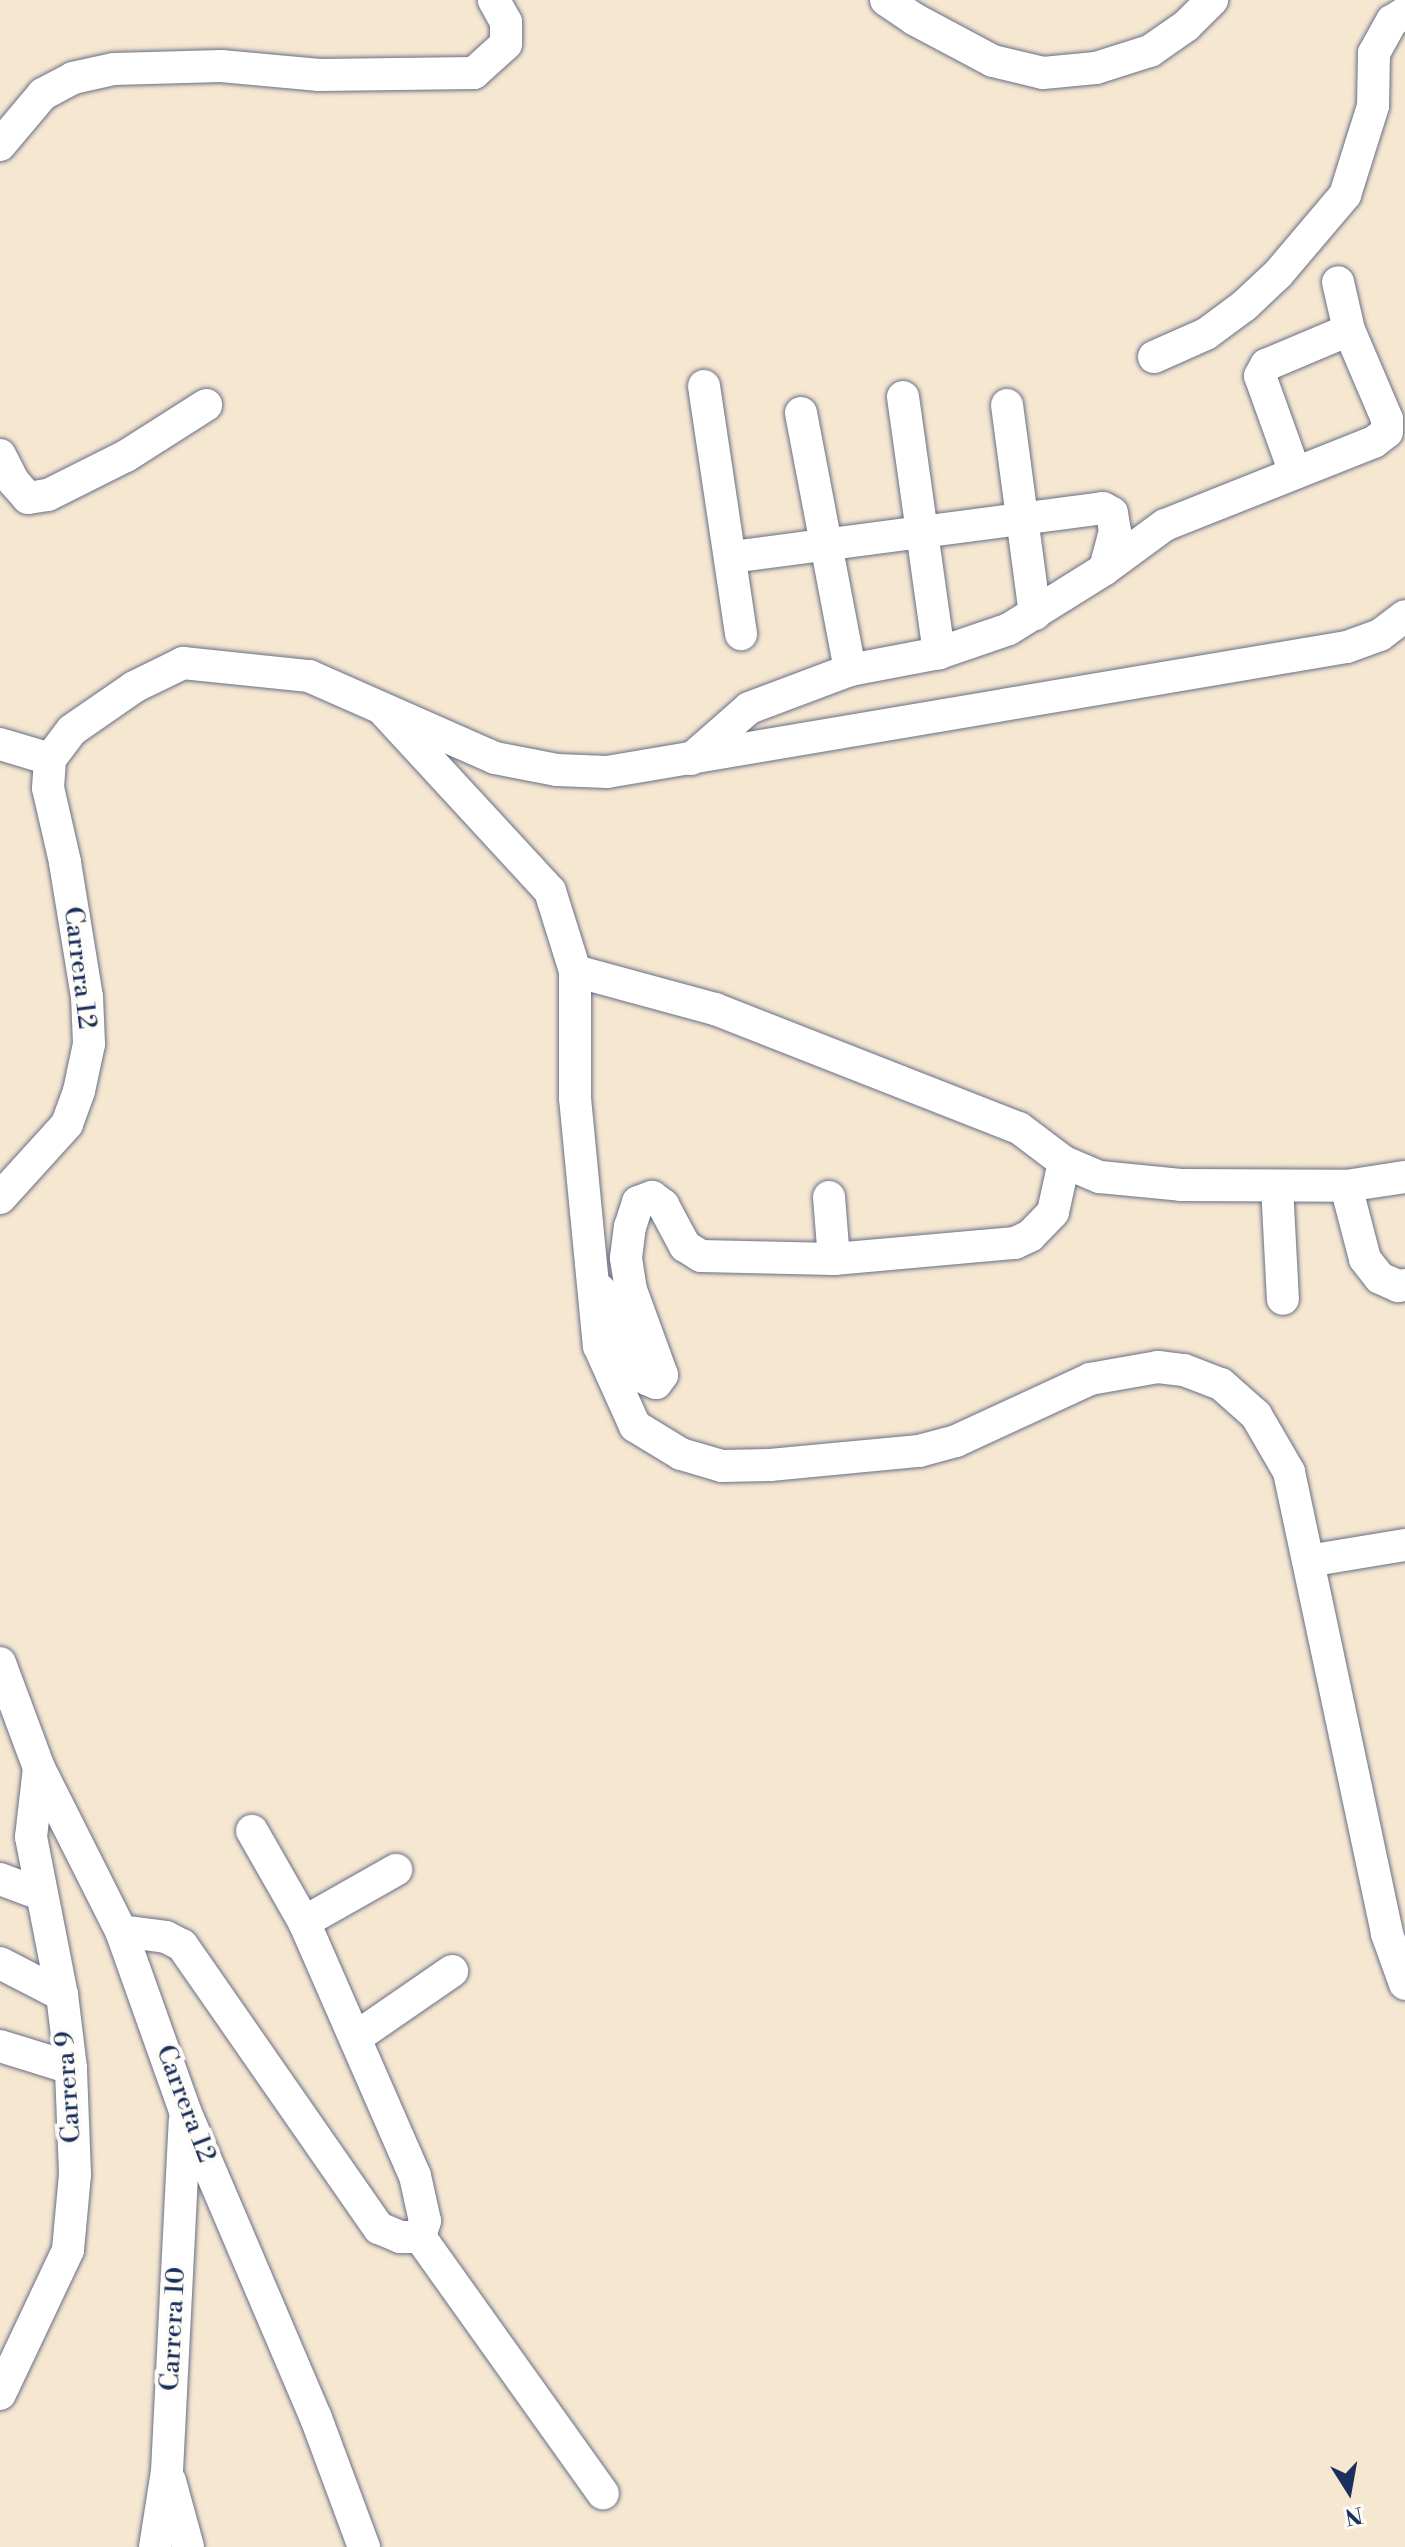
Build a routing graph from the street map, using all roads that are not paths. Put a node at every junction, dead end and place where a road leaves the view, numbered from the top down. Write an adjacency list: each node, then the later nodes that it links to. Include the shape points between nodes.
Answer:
1 (494, 0): 5 (street, via 506,22 506,44 474,73 320,75 221,66 114,69 73,78 43,94)
2 (886, 0): 3 (street, via 993,61 1043,73 1096,68 1150,51)
3 (1212, 0)
4 (1405, 13): 8 (street, via 1392,21 1374,53 1373,106 1345,195 1245,305 1206,334)
5 (0, 145)
6 (1338, 282): 7 (street)
7 (1349, 330): 15 (street, via 1266,365 1260,376); 15 (street, via 1387,419 1387,432)
8 (1154, 357)
9 (704, 386): 19 (street)
10 (903, 397): 17 (street)
11 (206, 405): 14 (street, via 126,456 48,495 28,498)
12 (1007, 405): 16 (street)
13 (801, 413): 18 (street)
14 (0, 455)
15 (1295, 473): 20 (street, via 1165,525)
16 (1025, 516): 17 (street); 20 (street, via 1103,508 1112,513 1115,531); 21 (street)
17 (923, 531): 18 (street); 24 (street)
18 (829, 543): 19 (street); 25 (street)
19 (732, 557): 23 (street)
20 (1105, 569): 21 (street)
21 (1035, 614): 24 (street, via 1009,629)
22 (1405, 616): 29 (street, via 1380,635 1347,647)
23 (741, 634)
24 (939, 653): 25 (street)
25 (850, 670): 29 (street, via 749,708)
26 (383, 710): 28 (street, via 309,676 183,663 134,687 72,730); 29 (street, via 495,758 557,770 607,772); 30 (street, via 550,891)
27 (0, 744): 28 (street)
28 (50, 759): 36 (street, Carrera 12, via 48,788 87,997 89,1044 67,1124)
29 (691, 759)
30 (575, 971): 31 (street, via 715,1009 1019,1128); 38 (street, via 575,1098)
31 (1064, 1162): 33 (street, via 1100,1177); 37 (street, via 1053,1212 1030,1236 1015,1243)
32 (1405, 1177): 34 (street)
33 (1277, 1186): 34 (street); 40 (street)
34 (1346, 1186): 39 (street, via 1365,1259 1380,1278)
35 (829, 1197): 37 (street)
36 (0, 1198)
37 (834, 1259): 38 (street, via 701,1256 685,1246 663,1205 652,1197 638,1202 626,1258 631,1290 662,1375 656,1383 647,1379)
38 (592, 1277): 42 (street, via 599,1346 635,1426 681,1454 722,1466 919,1451 956,1441 1090,1379 1158,1367 1221,1384 1256,1415 1289,1472)
39 (1405, 1285)
40 (1283, 1299)
41 (1405, 1545): 42 (street)
42 (1308, 1561): 53 (street, via 1387,1934)
43 (0, 1663): 44 (street, Carrera 12)
44 (39, 1768): 48 (street, Carrera 9, via 31,1837); 50 (street, Carrera 12)
45 (252, 1831): 49 (street)
46 (396, 1870): 49 (street)
47 (0, 1879): 48 (street)
48 (40, 1894): 54 (street, Carrera 9)
49 (304, 1922): 55 (street)
50 (121, 1931): 58 (street, Carrera 12); 59 (street, via 166,1937 182,1945 379,2228 400,2237)
51 (0, 1963): 54 (street)
52 (452, 1971): 55 (street)
53 (1405, 1984)
54 (62, 1995): 57 (street, Carrera 9)
55 (355, 2038): 59 (street, via 415,2176 425,2221)
56 (0, 2046): 57 (street)
57 (71, 2068): 60 (street, Carrera 9, via 75,2174 68,2250)
58 (185, 2111): 61 (street, Carrera 10); 65 (street, Carrera 12, via 316,2418)
59 (420, 2237): 62 (street)
60 (2, 2388)
61 (167, 2471): 63 (street, Carrera 10); 64 (street)
62 (603, 2494)
63 (155, 2547)
64 (188, 2547)
65 (364, 2547)

